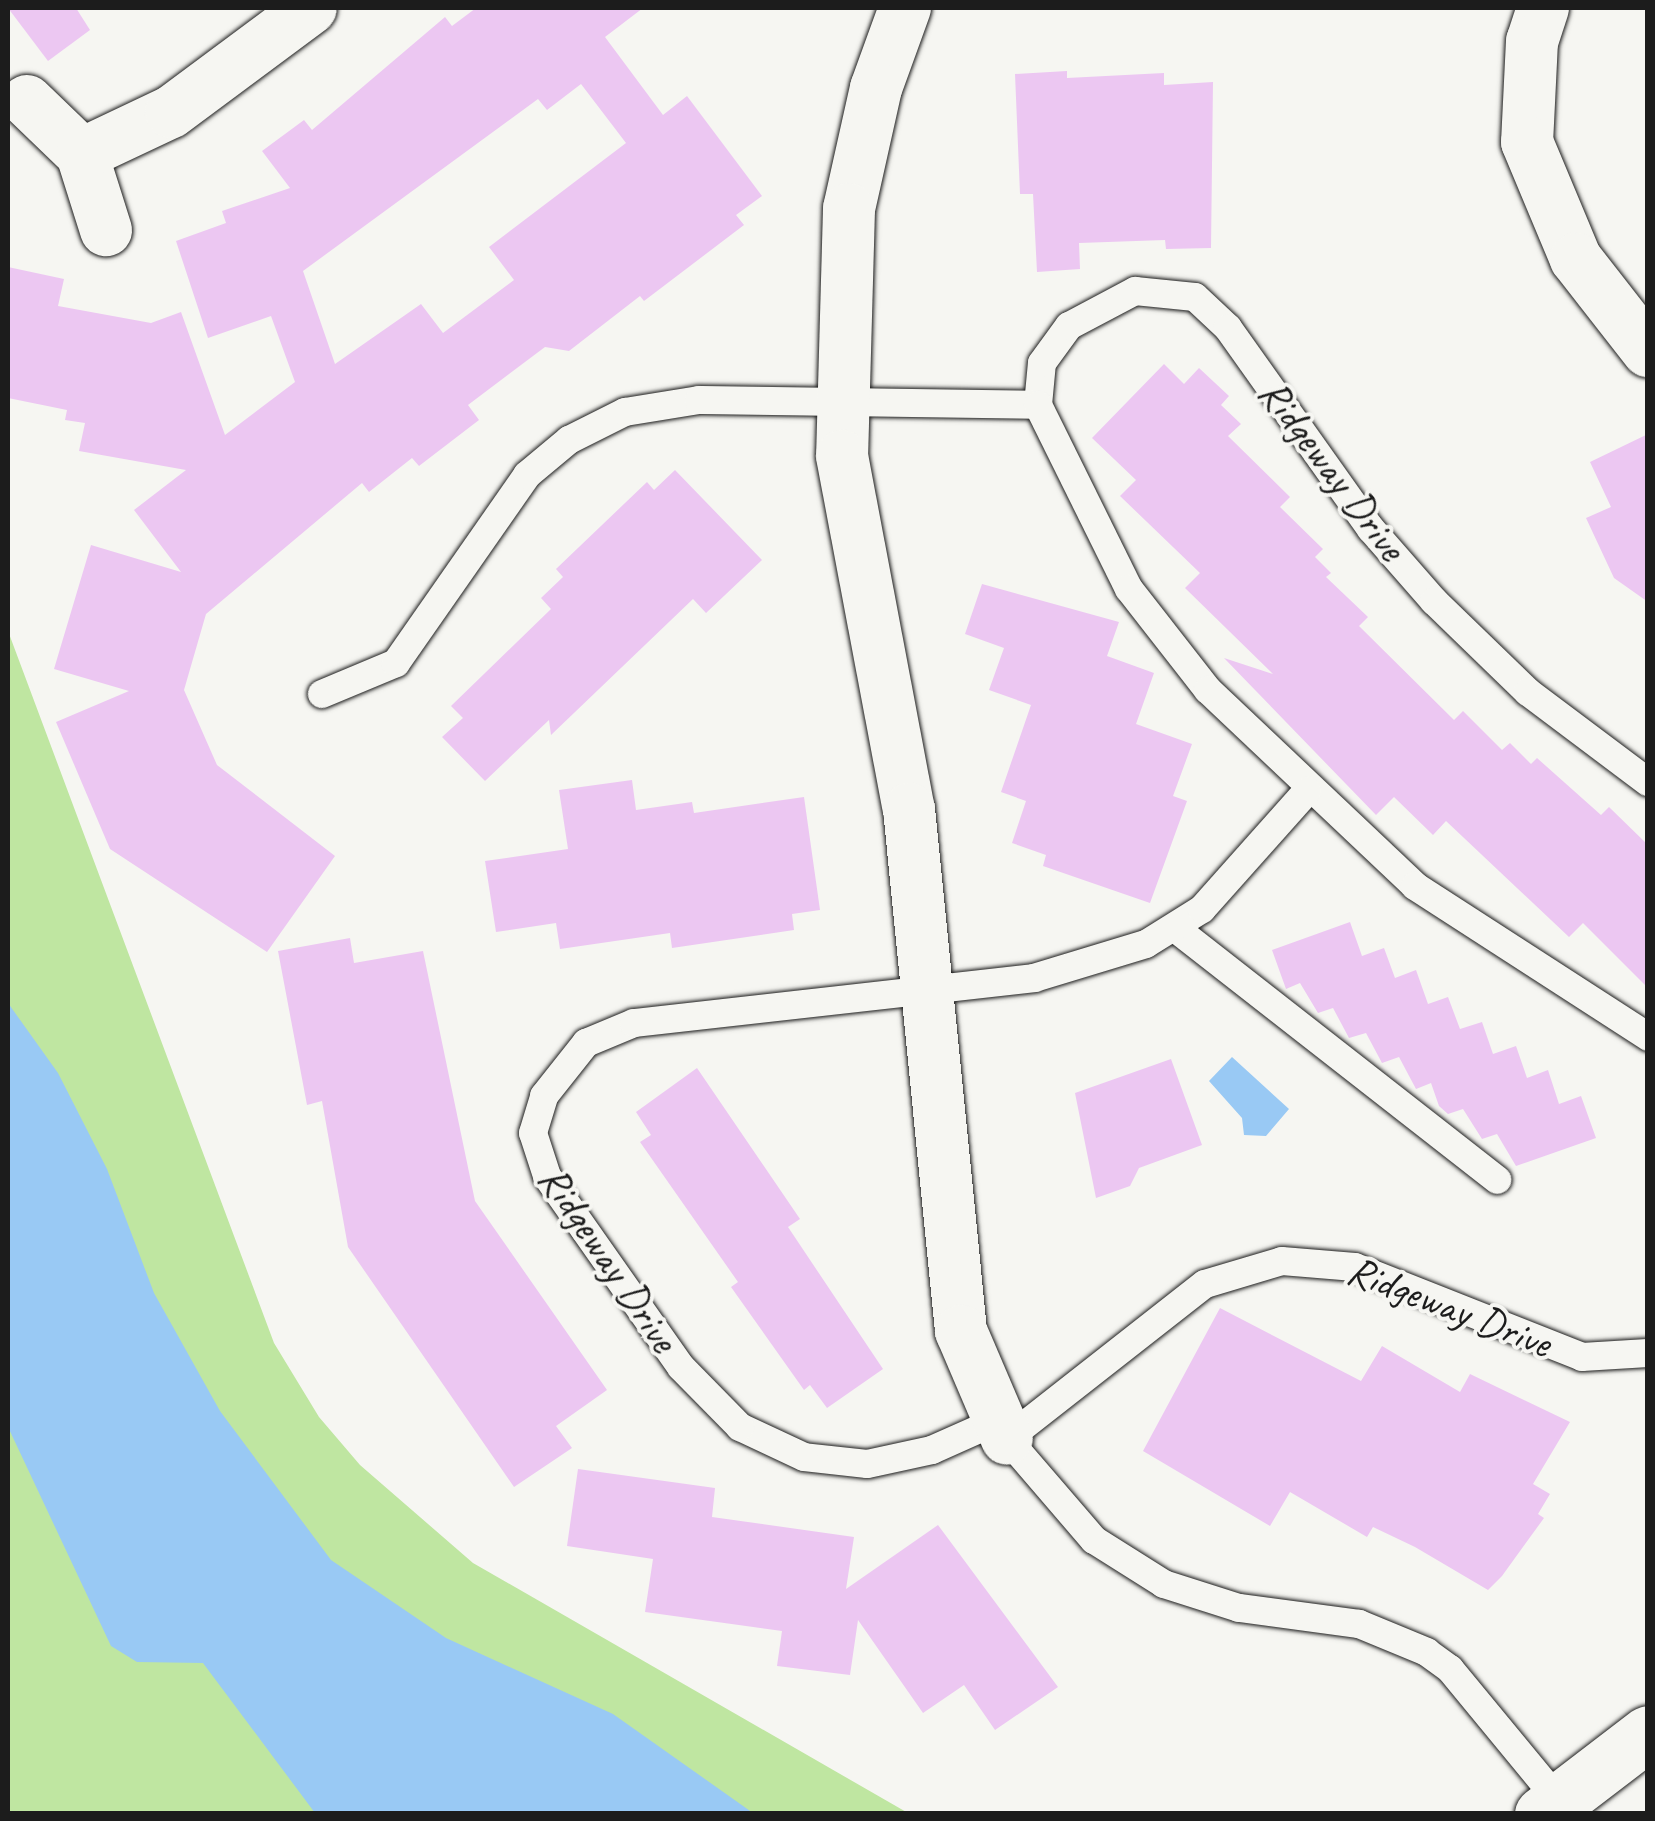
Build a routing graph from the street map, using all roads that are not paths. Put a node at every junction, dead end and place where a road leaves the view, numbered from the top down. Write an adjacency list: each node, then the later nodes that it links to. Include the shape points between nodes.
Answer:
1 (311, 8): 5 (street, via 171,112)
2 (905, 8): 8 (street, via 876,88 848,209)
3 (1543, 8): 7 (street, via 1532,41 1527,142 1576,259)
4 (26, 100): 5 (street)
5 (82, 154): 6 (street)
6 (106, 230)
7 (1648, 350)
8 (840, 398): 9 (lane); 10 (lane, via 659,404 582,432 511,494 396,663); 14 (street, via 846,497 909,809)
9 (1038, 405): 11 (lane, Ridgeway Drive, via 1042,363 1069,326 1134,291 1196,298 1228,328 1371,529 1434,601 1528,692); 12 (lane, via 1141,608 1180,661)
10 (322, 694)
11 (1648, 782)
12 (1307, 792): 13 (lane, Ridgeway Drive, via 1224,888); 15 (lane, via 1415,886)
13 (1175, 928): 14 (lane, Ridgeway Drive, via 1067,972); 16 (lane)
14 (932, 993): 18 (street, via 959,1316); 18 (lane, Ridgeway Drive, via 618,1027 586,1043 556,1074 537,1116 534,1148 681,1367 760,1440 804,1457 867,1464)
15 (1648, 1037)
16 (1496, 1180)
17 (1648, 1352): 18 (lane, Ridgeway Drive, via 1582,1356 1355,1268 1282,1260 1205,1284)
18 (1002, 1430): 20 (lane, via 1094,1540 1164,1584 1240,1608 1359,1624 1427,1652 1450,1669)
19 (1648, 1733): 20 (street)
20 (1556, 1809)

